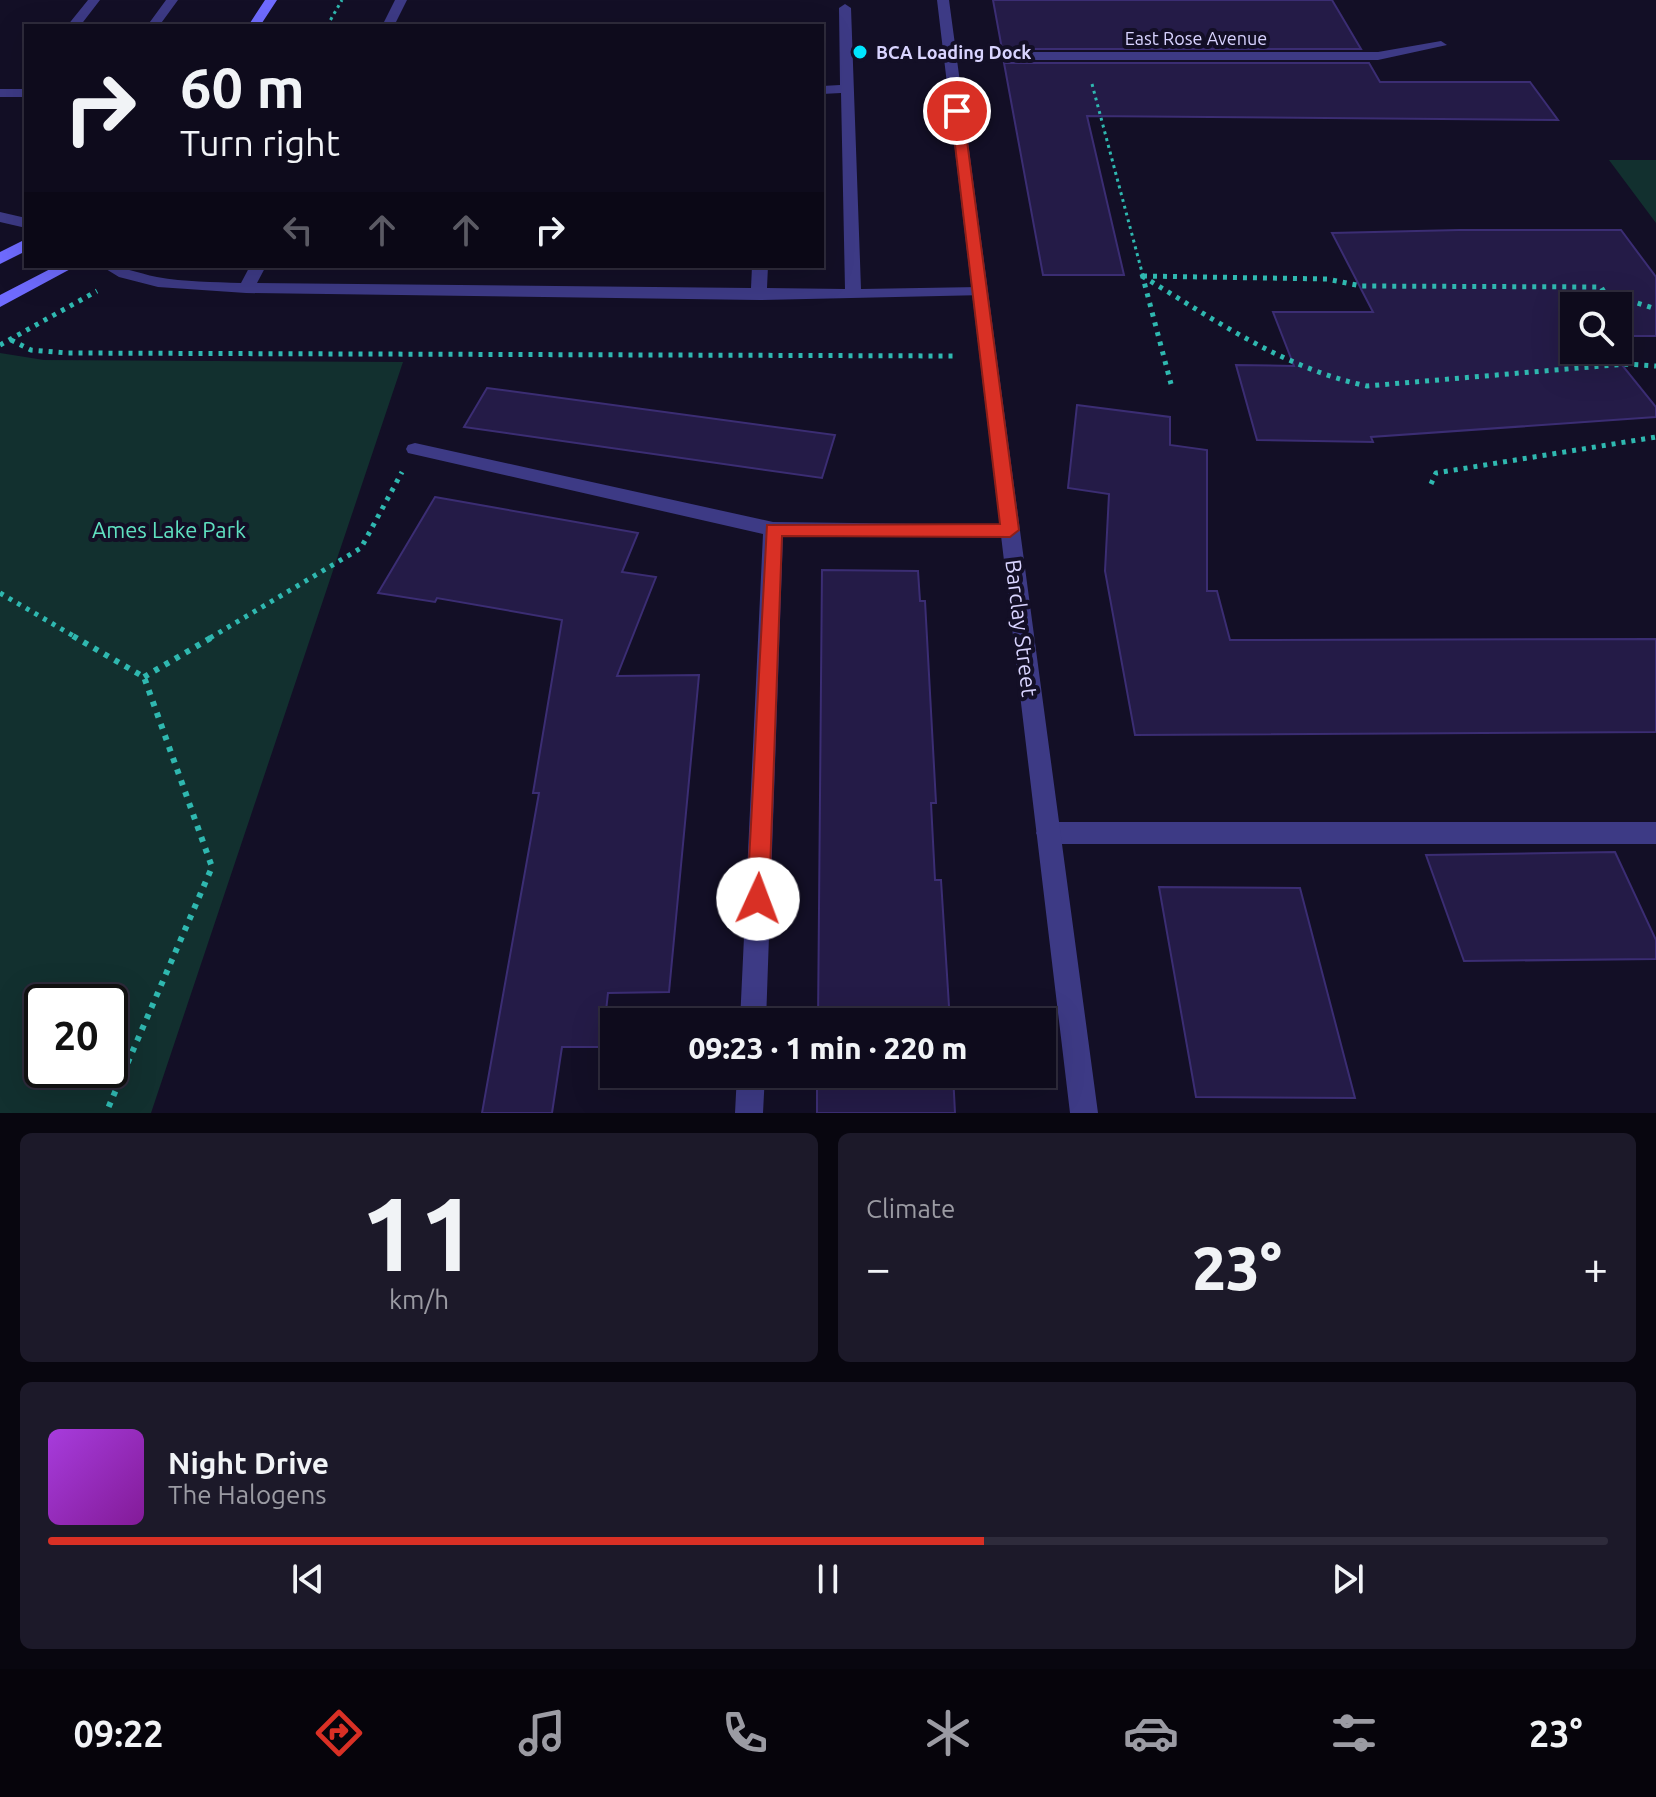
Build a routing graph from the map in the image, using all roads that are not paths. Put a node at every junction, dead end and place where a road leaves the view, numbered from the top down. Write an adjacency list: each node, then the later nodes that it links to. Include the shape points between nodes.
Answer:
1 (94, 0): 7 (street)
2 (172, 0): 8 (street)
3 (271, 0): 9 (main road)
4 (401, 0): 10 (street)
5 (943, 0): 12 (street, Barclay Street)
6 (845, 8): 13 (street)
7 (75, 24)
8 (154, 24)
9 (255, 24)
10 (389, 24)
11 (1441, 45): 12 (street, East Rose Avenue, via 1378,56)
12 (950, 56): 26 (street, Barclay Street)
13 (848, 89): 14 (street); 27 (street)
14 (824, 90)
15 (0, 93): 16 (street)
16 (24, 93)
17 (0, 217): 18 (street)
18 (24, 223)
19 (24, 245): 20 (main road)
20 (0, 259)
21 (64, 268): 29 (main road)
22 (257, 268): 25 (street)
23 (760, 268): 28 (street)
24 (116, 270): 25 (street, via 176,284)
25 (246, 288): 28 (street)
26 (979, 292): 27 (street); 32 (street, Barclay Street)
27 (853, 294): 28 (street)
28 (759, 295)
29 (0, 302)
30 (415, 449): 31 (street)
31 (773, 529): 32 (street); 35 (street)
32 (1010, 530): 33 (street, Barclay Street)
33 (1048, 833): 34 (street); 38 (street, Barclay Street)
34 (1656, 833)
35 (754, 1008)
36 (750, 1088): 37 (street)
37 (749, 1113)
38 (1084, 1113)

